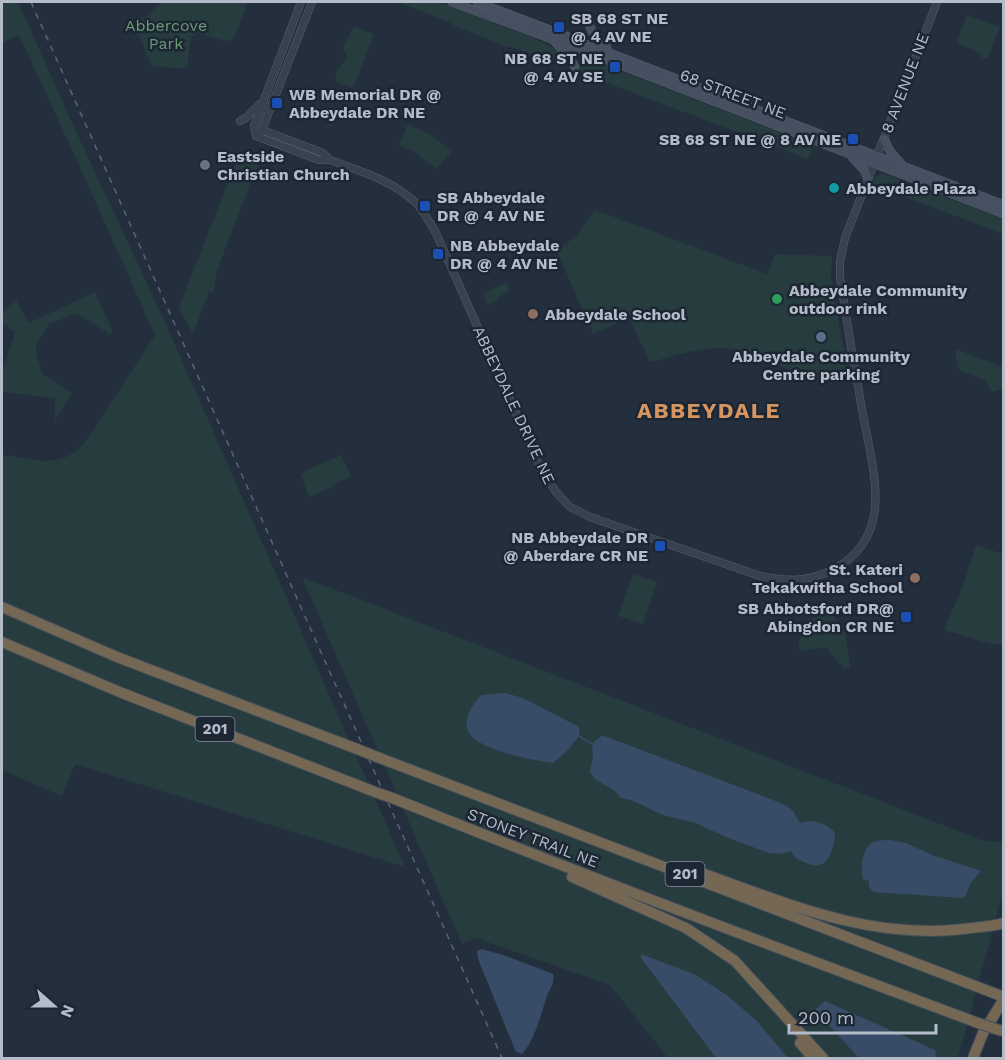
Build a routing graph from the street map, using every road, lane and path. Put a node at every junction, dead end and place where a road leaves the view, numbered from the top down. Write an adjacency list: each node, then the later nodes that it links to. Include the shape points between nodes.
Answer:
1 (301, 2): 10 (street)
2 (312, 2): 12 (street)
3 (452, 2): 7 (main road, 68 STREET NE)
4 (477, 2): 8 (main road, 68 STREET NE)
5 (937, 2): 14 (street, 8 AVENUE NE)
6 (590, 27): 8 (main road)
7 (549, 38): 9 (main road, via 563,49); 15 (main road, 68 STREET NE)
8 (613, 53): 17 (main road, 68 STREET NE)
9 (574, 68)
10 (264, 100): 11 (street); 13 (street, via 254,126)
11 (240, 121)
12 (262, 130): 13 (street); 16 (street, ABBEYDALE DRIVE NE, via 323,153)
13 (256, 136): 16 (street, ABBEYDALE DRIVE NE, via 319,160)
14 (884, 139): 17 (street, 8 AVENUE NE); 18 (main road)
15 (849, 154): 17 (main road, 68 STREET NE); 19 (main road)
16 (330, 160): 19 (street, ABBEYDALE DRIVE NE, via 387,182 425,214 542,472 570,507 760,576 796,581 828,572 848,560 863,542 876,507 875,478 840,277 842,247)
17 (875, 160): 18 (main road, 68 STREET NE); 19 (street, ABBEYDALE DRIVE NE); 21 (main road, 68 STREET NE)
18 (903, 166): 20 (main road, 68 STREET NE)
19 (868, 179)
20 (1004, 205)
21 (1004, 214)
22 (2, 607): 24 (highway, STONEY TRAIL NE / 201, bridge, via 117,657)
23 (2, 642): 25 (highway, STONEY TRAIL NE / 201, bridge)
24 (534, 816): 26 (highway, via 844,921 912,931); 27 (highway, STONEY TRAIL NE / 201)
25 (488, 837): 28 (highway, via 686,928 735,961); 29 (highway, STONEY TRAIL NE / 201, bridge)
26 (1004, 923)
27 (1001, 997): 32 (highway)
28 (774, 1003): 30 (highway); 31 (highway)
29 (1003, 1032)
30 (813, 1059)
31 (823, 1059)
32 (973, 1059)

